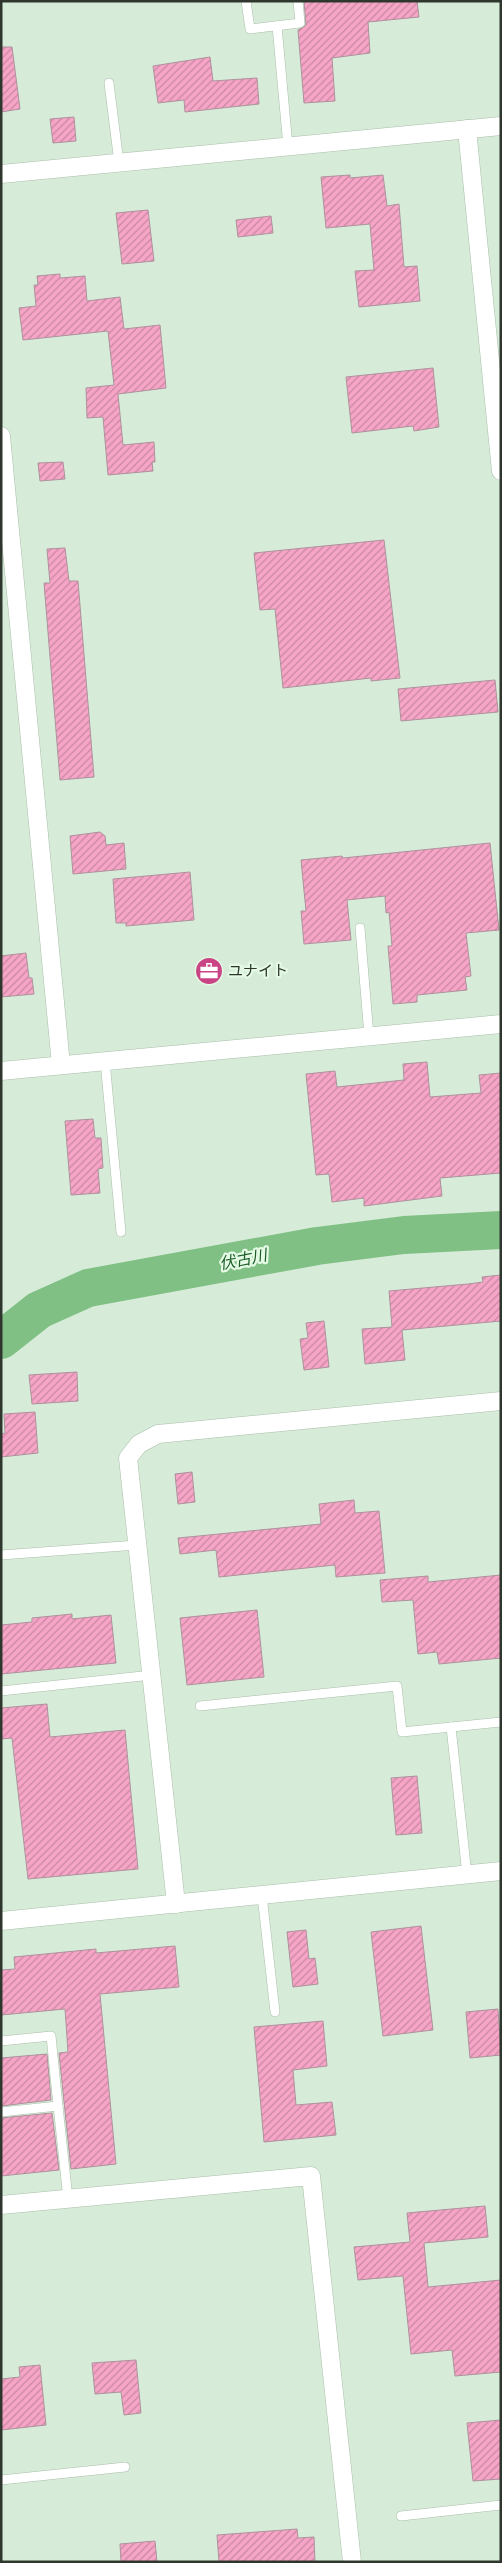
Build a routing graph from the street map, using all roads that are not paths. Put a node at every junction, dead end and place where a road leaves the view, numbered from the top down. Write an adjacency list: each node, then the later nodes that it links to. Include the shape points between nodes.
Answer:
1 (246, 1): 3 (lane, via 250,29)
2 (298, 1): 3 (lane, via 300,23)
3 (277, 26): 7 (lane)
4 (109, 83): 8 (lane)
5 (501, 126): 6 (street)
6 (466, 129): 7 (street); 12 (street)
7 (288, 147): 8 (street)
8 (119, 163): 9 (street)
9 (1, 174)
10 (1, 436): 11 (street)
11 (3, 469): 17 (street)
12 (501, 471)
13 (360, 928): 15 (lane)
14 (501, 1024): 15 (street)
15 (369, 1036): 16 (street)
16 (105, 1061): 17 (street); 19 (lane)
17 (61, 1065): 18 (street)
18 (1, 1071)
19 (121, 1232)
20 (501, 1401): 21 (street, via 158,1434 140,1444 128,1458)
21 (138, 1545): 22 (lane); 23 (street)
22 (1, 1556)
23 (152, 1675): 24 (lane); 31 (street)
24 (1, 1691)
25 (200, 1706): 27 (lane, via 397,1686 402,1732)
26 (501, 1722): 27 (lane)
27 (451, 1727): 29 (lane)
28 (501, 1871): 29 (street)
29 (467, 1874): 30 (street)
30 (262, 1895): 31 (street); 33 (lane)
31 (176, 1904): 32 (street)
32 (1, 1921)
33 (275, 2012)
34 (1, 2041): 35 (lane, via 51,2036)
35 (58, 2106): 36 (lane); 37 (lane)
36 (1, 2112)
37 (68, 2199): 38 (street); 43 (street, via 312,2176)
38 (1, 2205)
39 (125, 2467): 40 (lane)
40 (1, 2480)
41 (501, 2505): 42 (lane)
42 (401, 2516)
43 (352, 2562)

